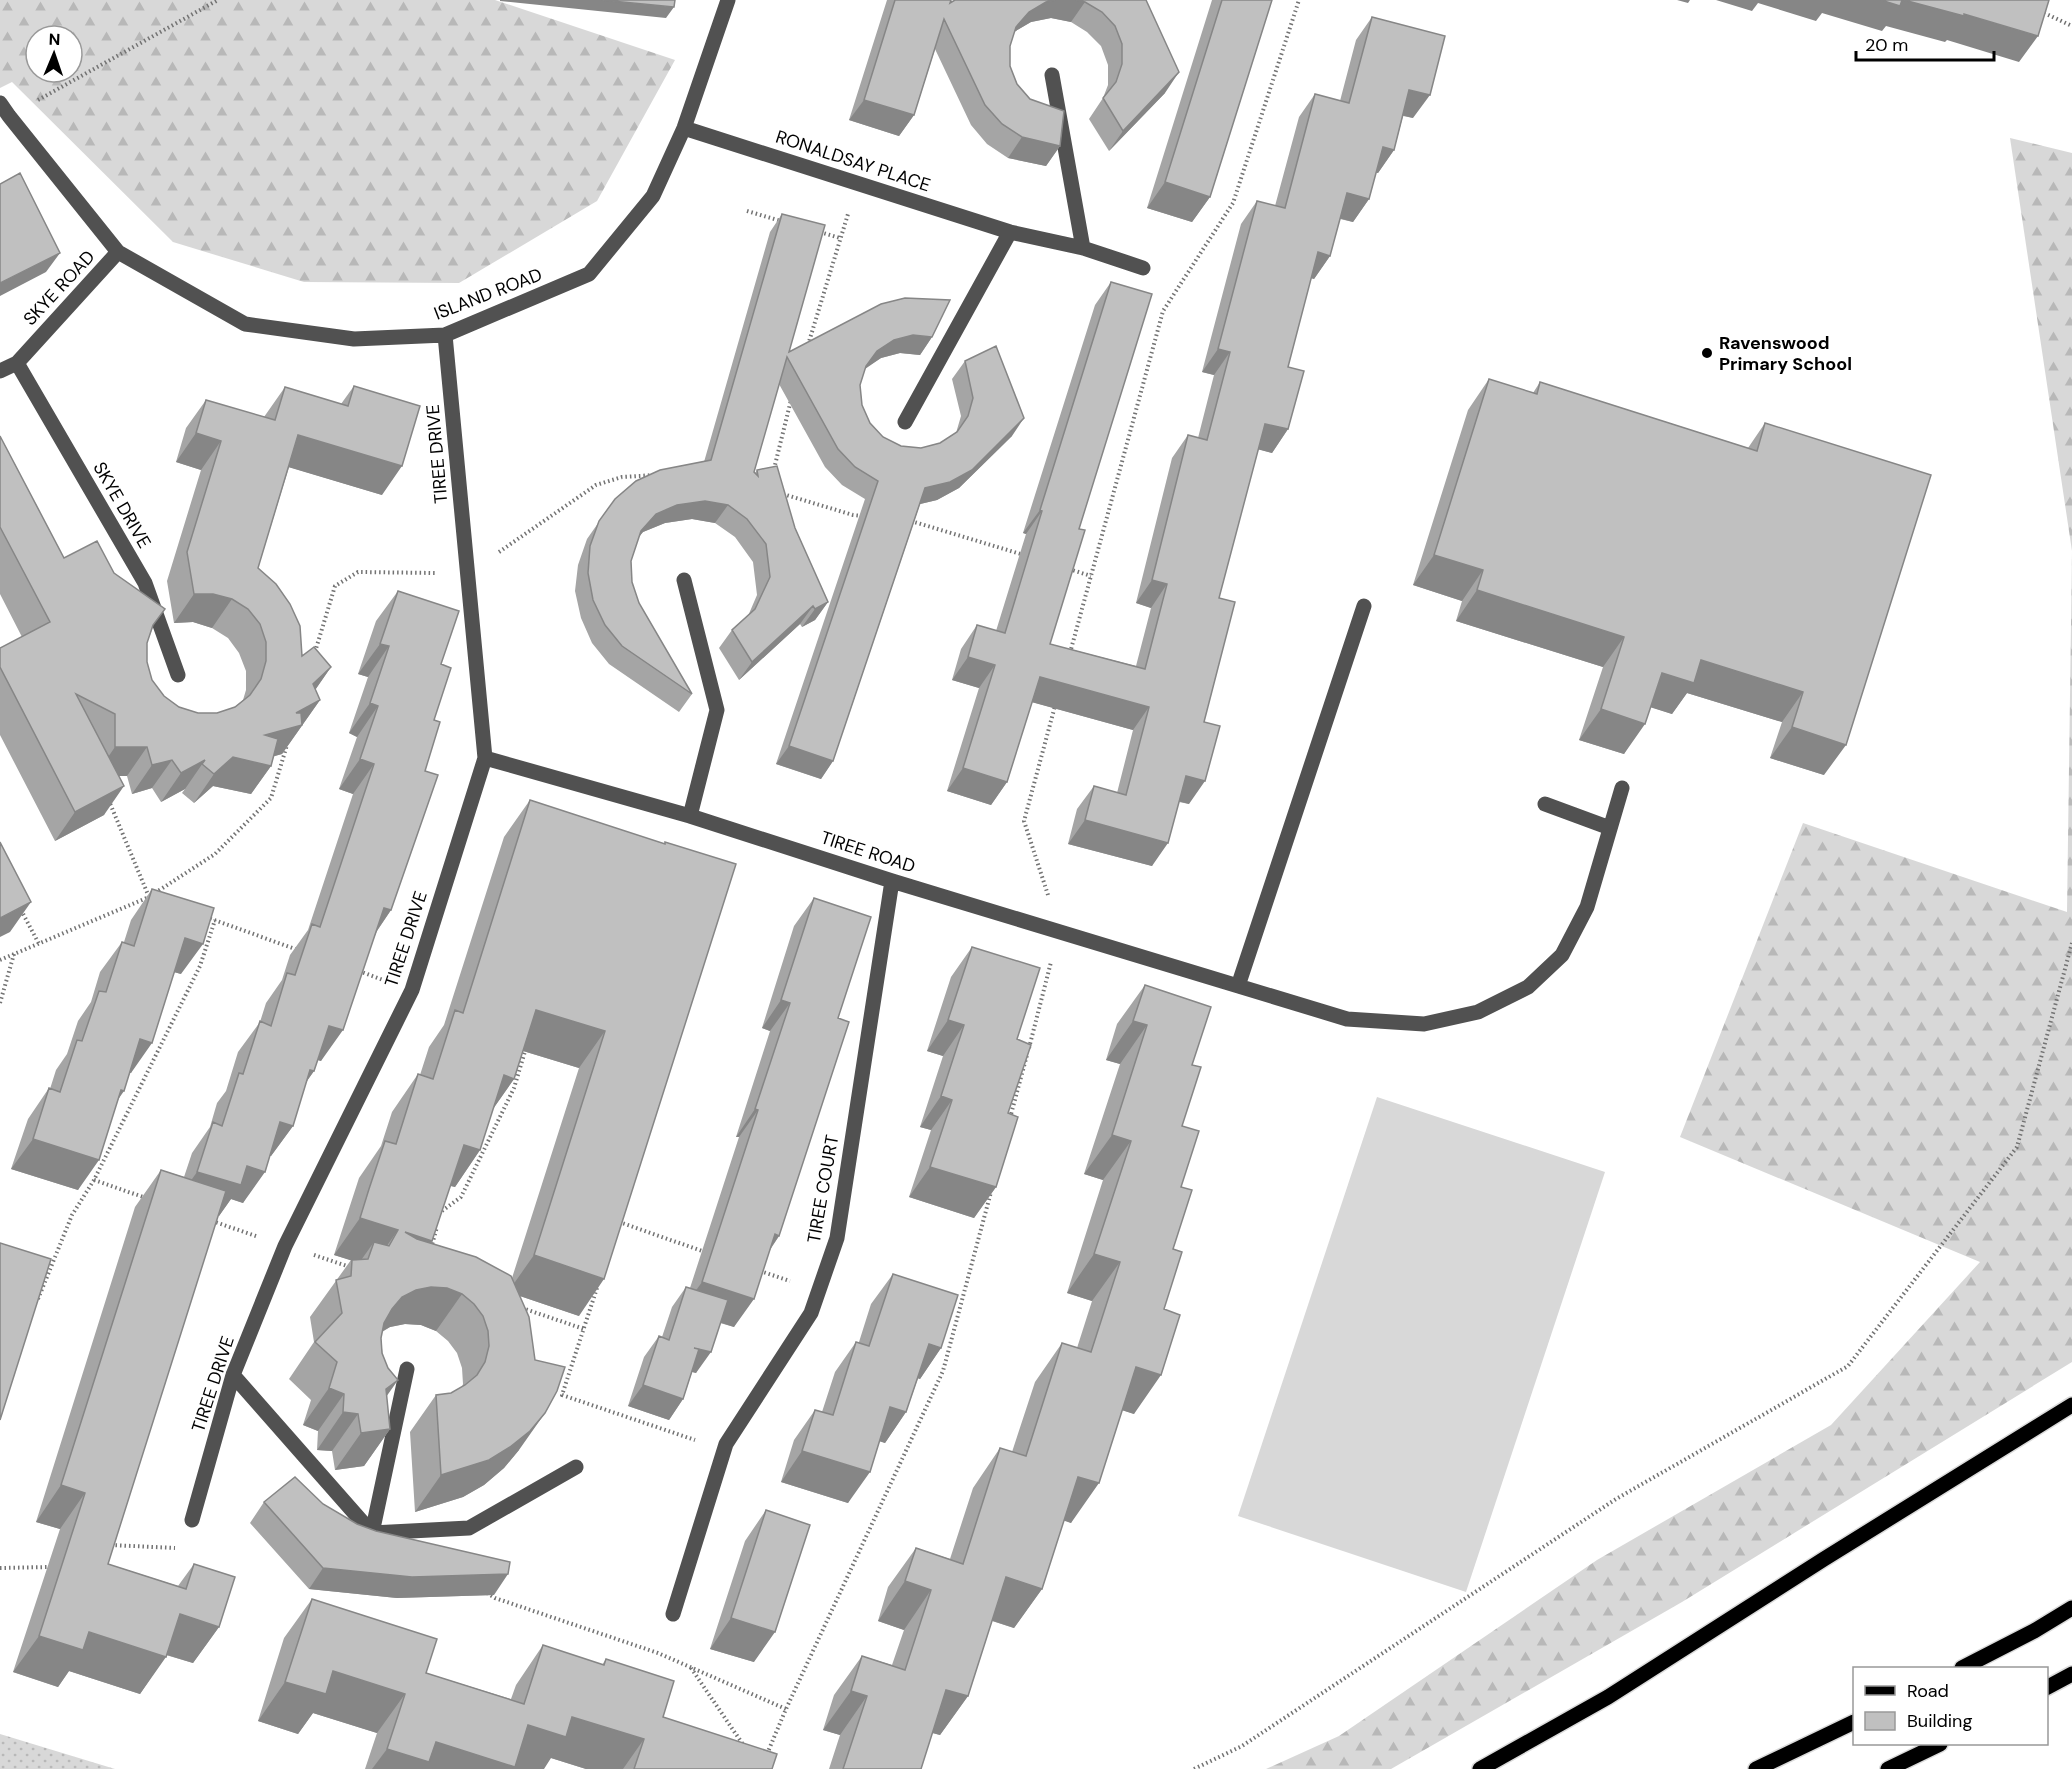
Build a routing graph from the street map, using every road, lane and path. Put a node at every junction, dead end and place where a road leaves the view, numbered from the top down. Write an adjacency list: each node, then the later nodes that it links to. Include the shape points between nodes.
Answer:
1 (218, 0): 8 (path)
2 (728, 0): 9 (street, ISLAND ROAD)
3 (1299, 0): 33 (path, via 1233,203 1163,311)
4 (2035, 9): 5 (path)
5 (2072, 26)
6 (1052, 75): 16 (street)
7 (0, 103): 8 (street, ISLAND ROAD)
8 (9, 116): 17 (street, ISLAND ROAD)
9 (684, 128): 10 (street, RONALDSAY PLACE); 19 (street, ISLAND ROAD, via 653,196 589,274)
10 (857, 183): 14 (street, RONALDSAY PLACE); 15 (path)
11 (747, 211): 12 (path)
12 (789, 223)
13 (809, 229): 15 (path)
14 (1010, 232): 16 (street, RONALDSAY PLACE); 24 (street)
15 (840, 238): 20 (path)
16 (1083, 248): 18 (street, RONALDSAY PLACE)
17 (118, 252): 19 (street, ISLAND ROAD, via 245,324 354,339); 21 (street, SKYE ROAD)
18 (1143, 268)
19 (445, 335): 32 (street, TIREE DRIVE)
20 (807, 347)
21 (17, 363): 22 (street, SKYE ROAD); 38 (street, SKYE DRIVE, via 145,583)
22 (0, 371)
23 (794, 390): 26 (path)
24 (905, 422)
25 (656, 475): 32 (path, via 622,477 596,485)
26 (771, 479)
27 (779, 493): 28 (path)
28 (864, 516)
29 (906, 520): 30 (path)
30 (1025, 556)
31 (1058, 566): 33 (path)
32 (467, 574): 37 (path, via 358,572 335,586); 41 (street, TIREE DRIVE)
33 (1091, 576): 36 (path)
34 (684, 580): 45 (street, via 717,710)
35 (1364, 606): 59 (street)
36 (1070, 654)
37 (312, 660)
38 (178, 675)
39 (1057, 698): 52 (path, via 1024,820)
40 (290, 734): 48 (path, via 271,798 215,854)
41 (485, 758): 45 (street, TIREE ROAD); 60 (street, TIREE DRIVE)
42 (1623, 788): 46 (street, TIREE ROAD)
43 (105, 792): 48 (path)
44 (1545, 804): 46 (street)
45 (690, 816): 47 (street, TIREE ROAD)
46 (1610, 828): 59 (street, TIREE ROAD, via 1587,907 1562,955 1528,987 1478,1012 1424,1024 1347,1019)
47 (892, 881): 52 (street, TIREE ROAD); 77 (street, TIREE COURT, via 837,1238)
48 (149, 897): 54 (path)
49 (17, 903): 54 (path)
50 (204, 916): 51 (path)
51 (215, 920): 55 (path); 64 (path, via 200,966)
52 (1059, 931): 59 (street, TIREE ROAD); 63 (path)
53 (2072, 943): 103 (path, via 2017,1147 1848,1366 1616,1499 1242,1746)
54 (39, 944): 56 (path)
55 (303, 951)
56 (14, 954): 57 (path); 61 (path)
57 (0, 960)
58 (357, 970): 60 (path)
59 (1238, 986)
60 (412, 990): 71 (street, TIREE DRIVE)
61 (0, 1003)
62 (528, 1042): 73 (path, via 514,1088 461,1197 442,1209)
63 (1008, 1128)
64 (94, 1180): 66 (path); 79 (path, via 72,1215)
65 (992, 1186): 98 (path, via 944,1371)
66 (150, 1199)
67 (205, 1218): 68 (path)
68 (216, 1222): 70 (path); 71 (path)
69 (614, 1232): 72 (path, via 618,1221)
70 (212, 1233)
71 (285, 1246): 75 (path); 82 (street, TIREE DRIVE)
72 (707, 1252)
73 (429, 1253)
74 (752, 1268): 77 (path)
75 (361, 1270)
76 (597, 1286): 80 (path)
77 (819, 1291): 84 (street, TIREE COURT, via 812,1313)
78 (519, 1307): 80 (path)
79 (35, 1309)
80 (584, 1329): 84 (path, via 562,1395)
81 (407, 1369): 87 (street)
82 (233, 1375): 86 (street, TIREE DRIVE); 87 (street)
83 (2072, 1405): 104 (main road, via 1608,1697)
84 (724, 1449): 93 (street, TIREE COURT)
85 (576, 1467): 87 (street, via 469,1528)
86 (192, 1520): 88 (path, via 186,1548 113,1544)
87 (372, 1533)
88 (102, 1548)
89 (58, 1565): 90 (path, via 46,1569)
90 (0, 1568)
91 (485, 1592): 94 (path)
92 (2072, 1608): 95 (main road)
93 (673, 1614)
94 (690, 1667): 98 (path); 101 (path)
95 (1964, 1667)
96 (2072, 1674): 97 (main road)
97 (2048, 1687)
98 (786, 1709): 102 (path)
99 (1853, 1722): 105 (main road)
100 (1936, 1745): 106 (main road)
101 (747, 1750)
102 (765, 1759)
103 (1194, 1769)
104 (1480, 1769)
105 (1756, 1769)
106 (1888, 1769)

